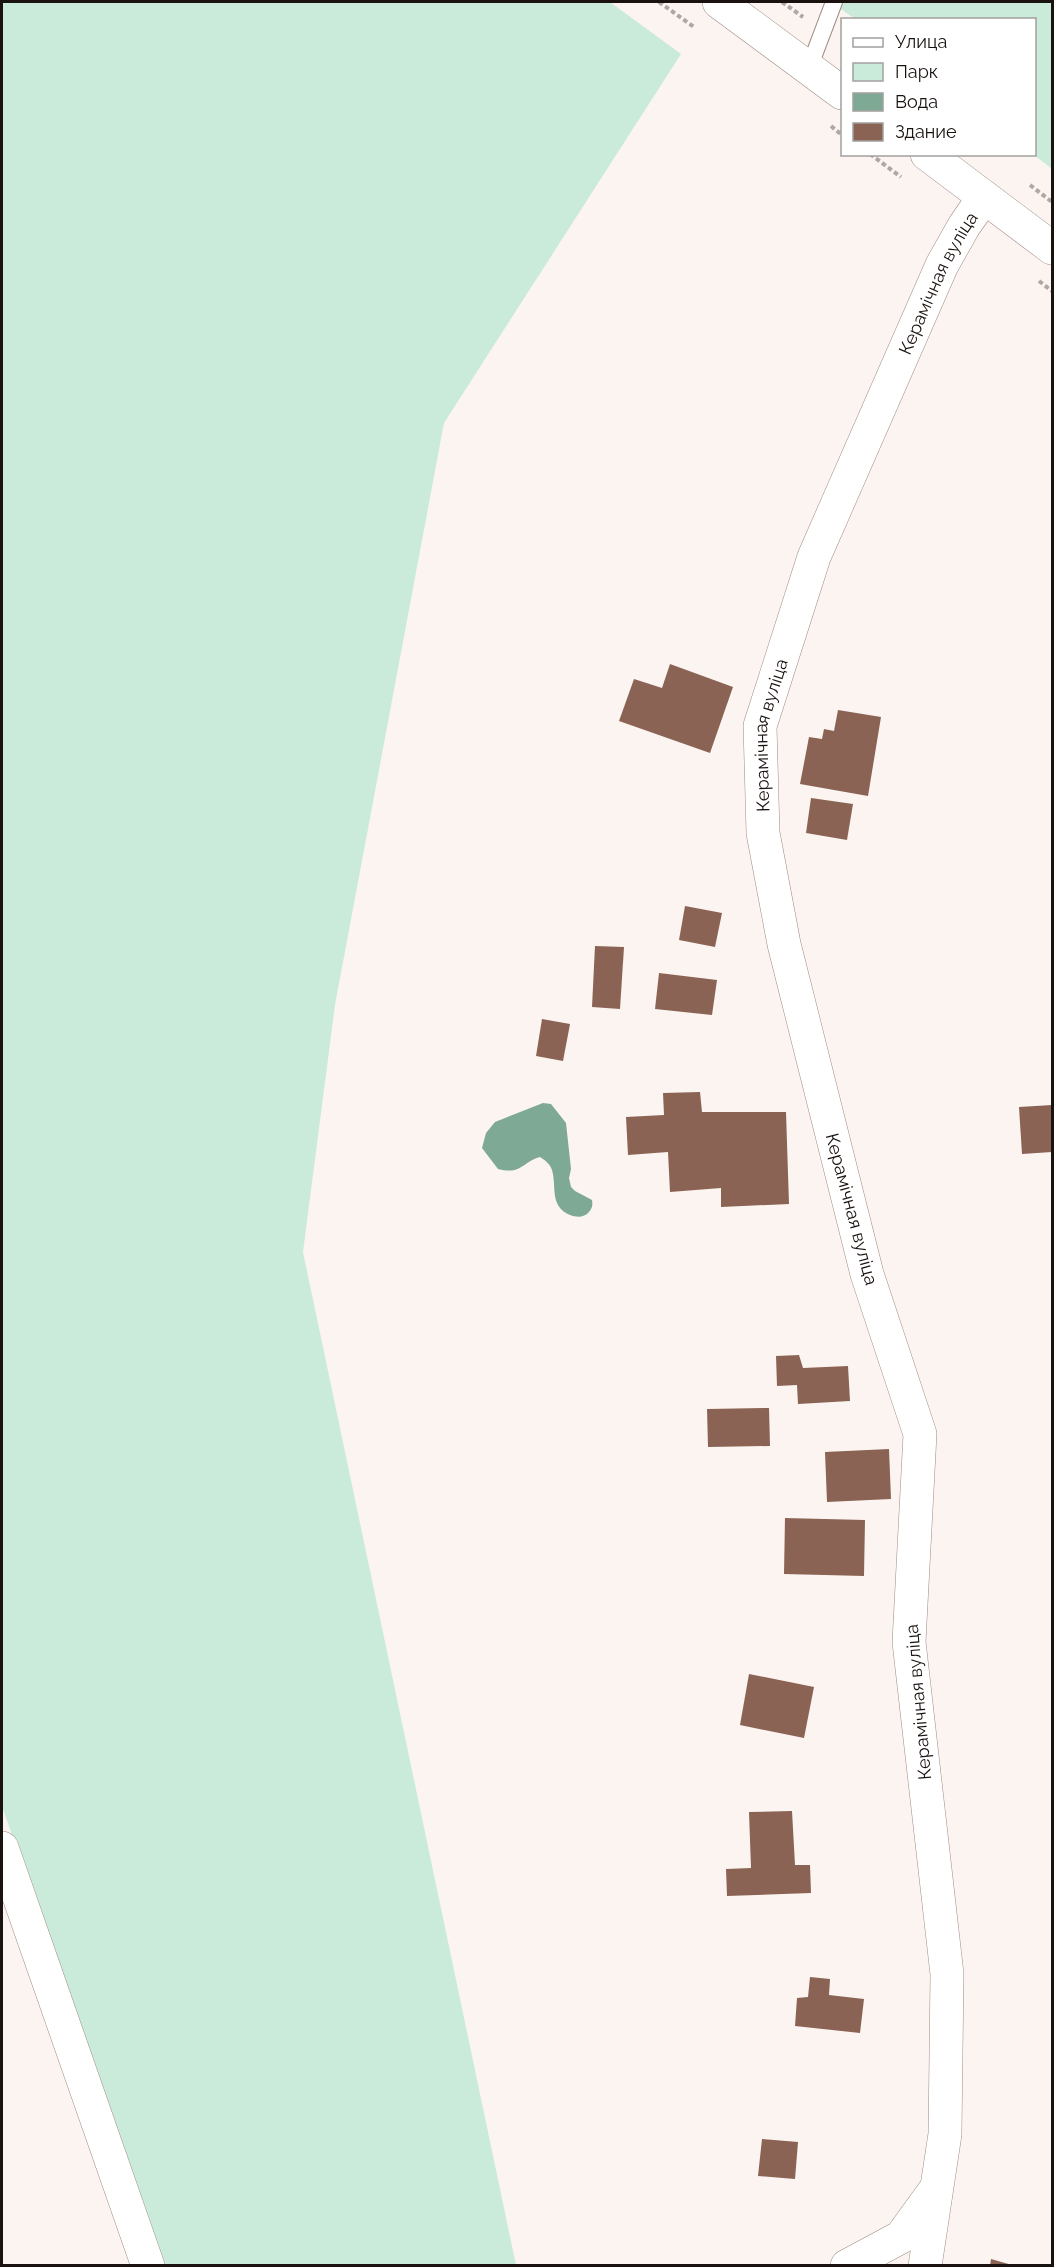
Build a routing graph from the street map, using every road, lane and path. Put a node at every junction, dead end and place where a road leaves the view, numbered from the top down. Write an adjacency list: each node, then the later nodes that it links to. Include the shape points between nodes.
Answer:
1 (719, 2): 3 (street)
2 (834, 2): 3 (lane)
3 (808, 68): 4 (street)
4 (841, 92)
5 (930, 156): 6 (street)
6 (984, 197): 7 (street); 9 (street, Керамічная вуліца, via 942,265 814,557 760,726 763,833 784,944 867,1274 920,1434 909,1642 947,1974 945,2134)
7 (1053, 248)
8 (2, 1848): 10 (street)
9 (937, 2186): 11 (street, via 901,2237); 12 (street, Керамічная вуліца)
10 (148, 2265)
11 (847, 2265)
12 (925, 2265)

